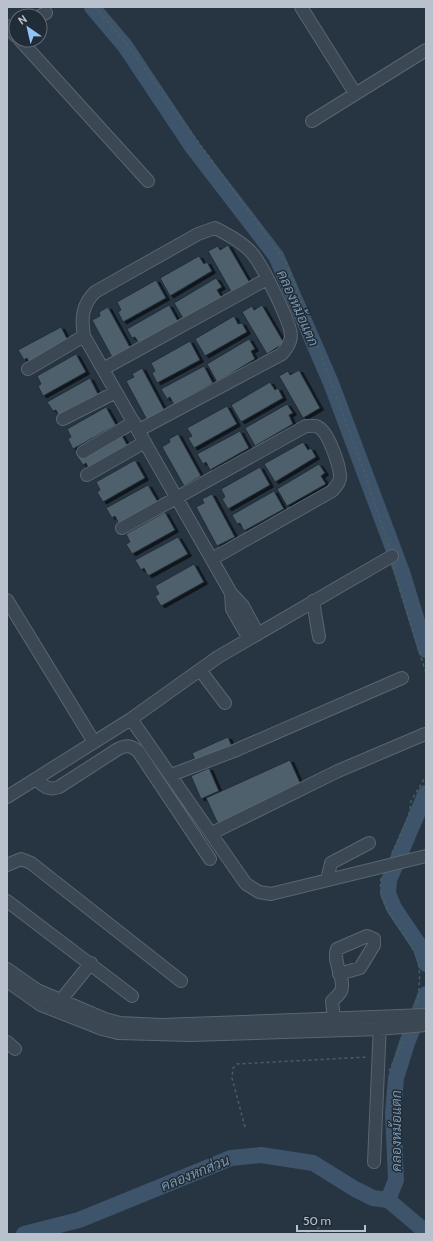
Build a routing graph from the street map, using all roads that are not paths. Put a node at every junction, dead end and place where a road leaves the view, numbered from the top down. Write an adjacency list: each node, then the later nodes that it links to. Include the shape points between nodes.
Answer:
1 (301, 7): 4 (street)
2 (28, 48): 6 (street)
3 (426, 50): 4 (street)
4 (355, 93): 5 (street)
5 (312, 121)
6 (148, 181)
7 (267, 279): 8 (street, via 252,252 215,228 207,230 95,292 84,309); 10 (street); 13 (street, via 286,318 291,336 289,345 282,354)
8 (84, 336): 9 (street); 10 (street)
9 (28, 369)
10 (104, 369): 11 (street)
11 (116, 392): 12 (street); 13 (street)
12 (63, 419)
13 (137, 426): 14 (street); 15 (street)
14 (145, 442): 16 (street); 17 (street)
15 (83, 452)
16 (87, 475)
17 (177, 498): 18 (street); 20 (street); 20 (street, via 306,426 317,426 324,431 333,451 340,476 339,484 332,491)
18 (122, 528)
19 (392, 556): 22 (street)
20 (212, 559): 23 (street, via 231,593 232,609)
21 (7, 600): 30 (street)
22 (313, 601): 23 (street); 24 (street)
23 (254, 636): 25 (street)
24 (319, 637)
25 (200, 670): 27 (street); 28 (street)
26 (402, 678): 31 (street, via 234,751)
27 (225, 703)
28 (131, 719): 30 (street); 31 (street)
29 (425, 734): 34 (street, via 338,771)
30 (94, 742): 32 (street)
31 (171, 775): 34 (street)
32 (36, 779): 33 (street); 37 (street, via 52,790 118,750 132,746 138,751)
33 (7, 796)
34 (212, 833): 39 (street, via 246,884 259,892 271,894)
35 (369, 843): 39 (street, via 331,864)
36 (426, 856): 39 (street, via 376,873)
37 (210, 859)
38 (7, 865): 44 (street, via 21,859 31,863)
39 (327, 880)
40 (7, 901): 41 (street)
41 (91, 963): 45 (street); 46 (street)
42 (8, 974): 46 (street); 53 (street, via 41,1005 102,1029 118,1032)
43 (339, 974): 48 (street, via 342,987 341,992 332,1001)
44 (181, 981)
45 (132, 996)
46 (61, 1000): 53 (street, via 105,1019)
47 (426, 1015): 50 (street)
48 (334, 1019): 49 (street); 52 (street)
49 (380, 1023): 50 (street); 52 (street); 54 (street)
50 (402, 1026): 51 (street)
51 (426, 1026)
52 (260, 1027): 53 (street)
53 (161, 1030)
54 (374, 1162)

